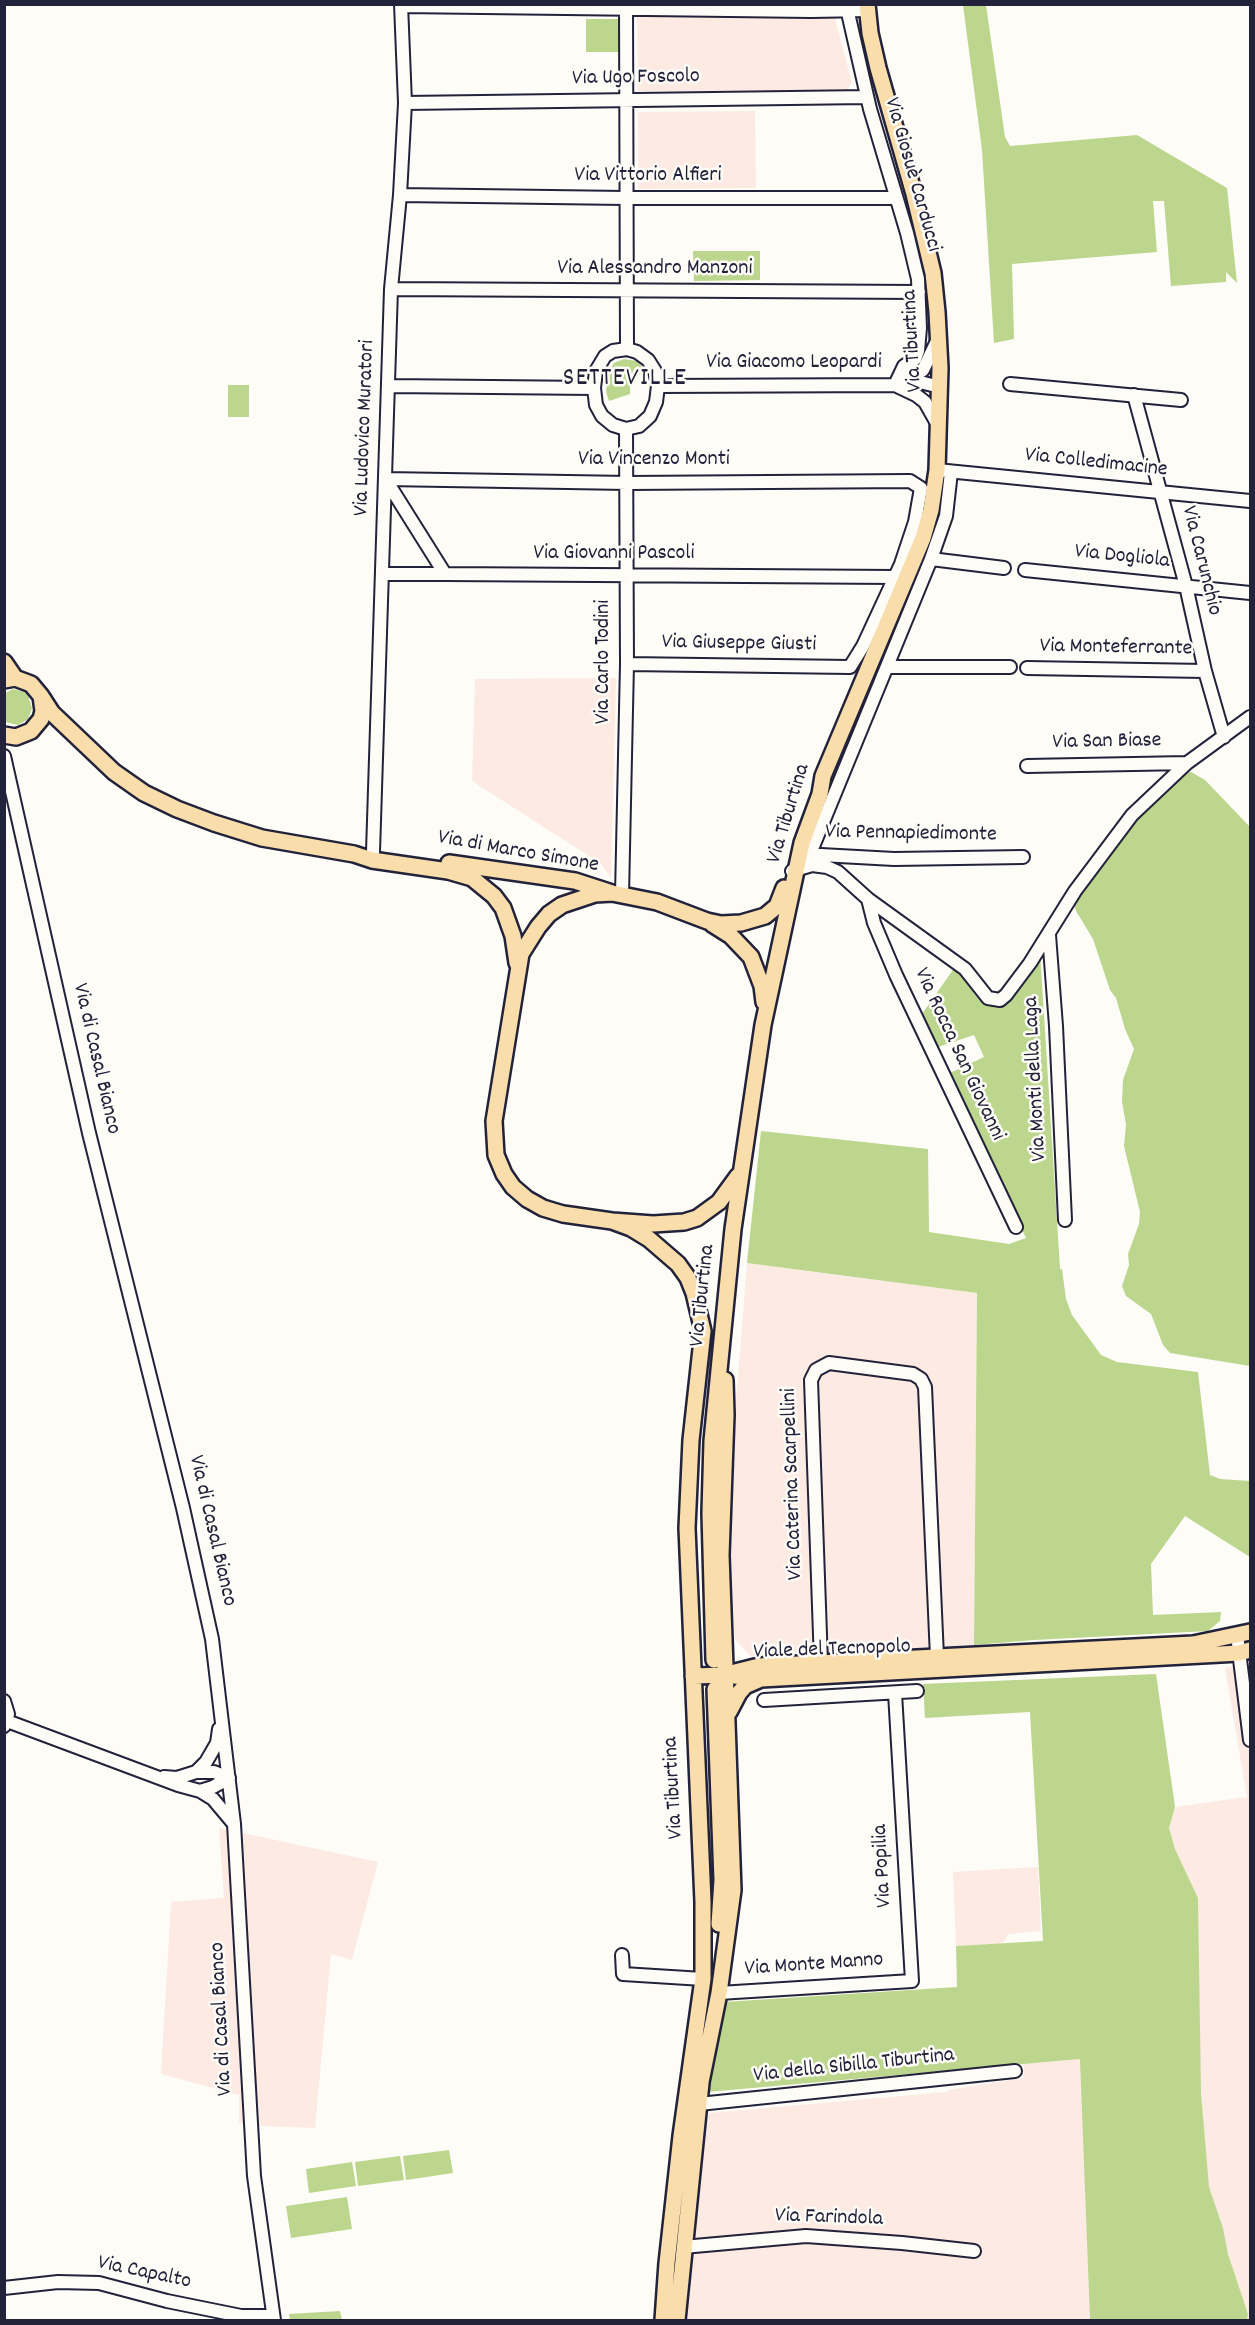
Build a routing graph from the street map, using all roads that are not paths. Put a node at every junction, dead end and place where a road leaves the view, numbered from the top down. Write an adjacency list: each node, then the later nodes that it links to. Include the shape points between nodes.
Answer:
1 (401, 5): 2 (street); 8 (street, Via Ludovico Muratori)
2 (626, 6): 4 (street); 7 (street)
3 (867, 7): 5 (street); 15 (main road, Via Tiburtina, via 878,68 926,242)
4 (814, 8): 5 (street)
5 (846, 8): 6 (street, Via Giosuè Carducci)
6 (867, 97): 7 (street, Via Ugo Foscolo); 11 (street, Via Giosuè Carducci)
7 (626, 101): 8 (street, Via Ugo Foscolo); 10 (street)
8 (405, 103): 9 (street, Via Ludovico Muratori)
9 (400, 195): 10 (street, Via Vittorio Alfieri); 12 (street, Via Ludovico Muratori)
10 (625, 198): 11 (street, Via Vittorio Alfieri); 13 (street)
11 (896, 198): 14 (street, Via Giosuè Carducci)
12 (391, 289): 13 (street, Via Alessandro Manzoni); 19 (street, Via Ludovico Muratori)
13 (626, 291): 14 (street, Via Alessandro Manzoni); 16 (street)
14 (919, 292): 17 (street, Via Giosuè Carducci, via 918,353 904,366)
15 (939, 337): 17 (street, via 925,368); 21 (main road, Via Tiburtina)
16 (627, 350): 20 (street, via 648,360); 22 (street, via 605,356 596,371)
17 (898, 384): 20 (street, Via Giacomo Leopardi); 21 (street, Via Giacomo Leopardi, via 920,382); 23 (street)
18 (1010, 384): 24 (street)
19 (388, 386): 22 (street); 29 (street, Via Ludovico Muratori)
20 (658, 386): 27 (street, via 650,416 639,426)
21 (940, 387): 23 (street); 26 (main road, Via Tiburtina)
22 (594, 388): 27 (street, via 602,417)
23 (916, 395): 26 (street, via 928,405)
24 (1134, 395): 25 (street); 31 (street, Via Carunchio)
25 (1181, 400)
26 (939, 428): 28 (main road, Via Tiburtina)
27 (626, 429): 30 (street, Via Carlo Todini)
28 (944, 471): 31 (street, Via Colledimacine); 33 (street, via 946,516); 58 (main road, Via Tiburtina, via 923,538)
29 (385, 479): 30 (street, Via Vincenzo Monti); 36 (street, Via Ludovico Muratori); 37 (street)
30 (628, 483): 38 (street, Via Carlo Todini); 39 (street, Via Vincenzo Monti, via 910,482 921,488 914,528)
31 (1161, 491): 32 (street, Via Colledimacine); 40 (street, Via Carunchio)
32 (1251, 501)
33 (931, 559): 34 (street); 45 (street)
34 (1004, 568)
35 (1025, 570): 40 (street, Via Dogliola)
36 (382, 574): 37 (street, Via Giovanni Pascoli); 59 (street, Via Ludovico Muratori)
37 (446, 574): 38 (street, Via Giovanni Pascoli)
38 (627, 576): 39 (street, Via Giovanni Pascoli); 43 (street, Via Carlo Todini)
39 (895, 577): 43 (street, Via Giuseppe Giusti, via 850,667)
40 (1186, 586): 41 (street, Via Dogliola); 47 (street, Via Carunchio)
41 (1251, 592)
42 (4, 662): 48 (main road)
43 (627, 664): 63 (street, Via Carlo Todini)
44 (1010, 667): 45 (street, Via Monteferrante)
45 (887, 668): 62 (street)
46 (1027, 668): 47 (street, Via Monteferrante)
47 (1205, 671): 54 (street, Via Carunchio)
48 (10, 679): 49 (main road, Via di Marco Simone, via 31,684)
49 (41, 696): 51 (main road, via 43,711); 52 (main road, Via di Marco Simone, via 52,713)
50 (1251, 717): 54 (street)
51 (31, 730): 52 (main road, Via di Marco Simone, via 50,722); 53 (main road, Via di Marco Simone, via 16,737); 55 (street, Via di Casal Bianco)
52 (72, 731): 60 (main road, Via di Marco Simone, via 126,781 152,798 250,835)
53 (4, 735)
54 (1224, 737): 56 (street)
55 (6, 761): 89 (street, Via di Casal Bianco, via 89,1133 186,1519 212,1639)
56 (1188, 763): 57 (street, Via San Biase); 66 (street, via 1128,820 1075,891)
57 (1028, 766)
58 (823, 776): 62 (main road, Via Tiburtina); 65 (main road, Via di Marco Simone, via 803,818 777,906 754,920 730,924)
59 (373, 852): 60 (main road, Via di Marco Simone); 63 (main road, Via di Marco Simone, via 575,881)
60 (354, 854): 67 (main road, Via di Marco Simone, via 456,872 484,886 509,920)
61 (1023, 857): 62 (street, Via Pennapiedimonte)
62 (800, 864): 64 (street, via 832,868); 68 (main road, Via Tiburtina)
63 (617, 894): 65 (main road, Via di Marco Simone, via 657,902); 67 (main road, via 577,899 549,914 529,939)
64 (868, 900): 66 (street, via 961,966 986,997 995,1001 1006,995); 72 (street, Via Rocca San Giovanni, via 896,975)
65 (707, 921): 68 (main road, Via di Marco Simone, via 731,936 751,957 762,986)
66 (1049, 935): 70 (street, Via Monti della Laga)
67 (517, 970): 71 (main road, via 494,1122 496,1155 513,1187 527,1199 563,1214)
68 (763, 1025): 69 (main road, Via Tiburtina)
69 (743, 1164): 71 (main road, via 719,1202 697,1218 670,1224); 73 (main road, Via Tiburtina)
70 (1065, 1220)
71 (612, 1221): 82 (main road, Via Tiburtina, via 649,1239 678,1264 688,1278 700,1313 703,1331 691,1440 687,1528)
72 (1016, 1227)
73 (721, 1344): 75 (main road, via 726,1404 721,1516); 78 (main road, Via Tiburtina, via 710,1475)
74 (1244, 1634): 76 (street); 77 (main road, Viale del Tecnopolo, via 1193,1644)
75 (725, 1641): 80 (main road, via 740,1662); 81 (main road)
76 (1245, 1651): 79 (main road, Viale del Tecnopolo); 92 (street)
77 (937, 1657): 79 (main road, Viale del Tecnopolo); 79 (street, Via Caterina Scarpellini, via 925,1387 913,1374 829,1363 816,1370 811,1380)
78 (714, 1660)
79 (822, 1670): 80 (main road, Viale del Tecnopolo); 86 (street)
80 (760, 1673): 81 (main road, Viale del Tecnopolo); 90 (main road, via 738,1693)
81 (726, 1675): 82 (main road, Viale del Tecnopolo); 90 (main road)
82 (693, 1676): 99 (main road, Via Tiburtina)
83 (715, 1689): 103 (main road, Via Tiburtina, via 721,1897)
84 (917, 1691): 85 (street)
85 (895, 1693): 86 (street); 100 (street, Via Popilia)
86 (823, 1697): 87 (street)
87 (764, 1700)
88 (4, 1701): 91 (street)
89 (222, 1710): 93 (street, via 217,1743); 95 (street, Via di Casal Bianco)
90 (728, 1715): 101 (main road, via 733,1890)
91 (6, 1724): 94 (street)
92 (1251, 1740)
93 (196, 1772): 94 (street, via 177,1778); 95 (street, via 214,1772)
94 (154, 1775): 96 (street)
95 (229, 1778): 96 (street); 97 (street, Via di Casal Bianco)
96 (200, 1791): 97 (street, via 213,1799)
97 (234, 1824): 108 (street, Via di Casal Bianco, via 254,2176)
98 (622, 1955): 99 (street, via 623,1974)
99 (703, 1979): 109 (main road, Via Tiburtina, via 681,2136)
100 (912, 1981): 101 (street, Via Monte Manno)
101 (719, 1993): 103 (main road)
102 (1015, 2071): 104 (street, Via della Sibilla Tiburtina)
103 (701, 2082): 104 (main road, Via Tiburtina)
104 (699, 2104): 105 (main road, Via Tiburtina)
105 (683, 2247): 106 (street, Via Farindola, via 798,2236); 110 (main road, Via Tiburtina)
106 (974, 2251)
107 (4, 2288): 108 (street, Via Capalto, via 58,2282 99,2283 241,2316)
108 (274, 2318)
109 (663, 2320)
110 (677, 2320)

